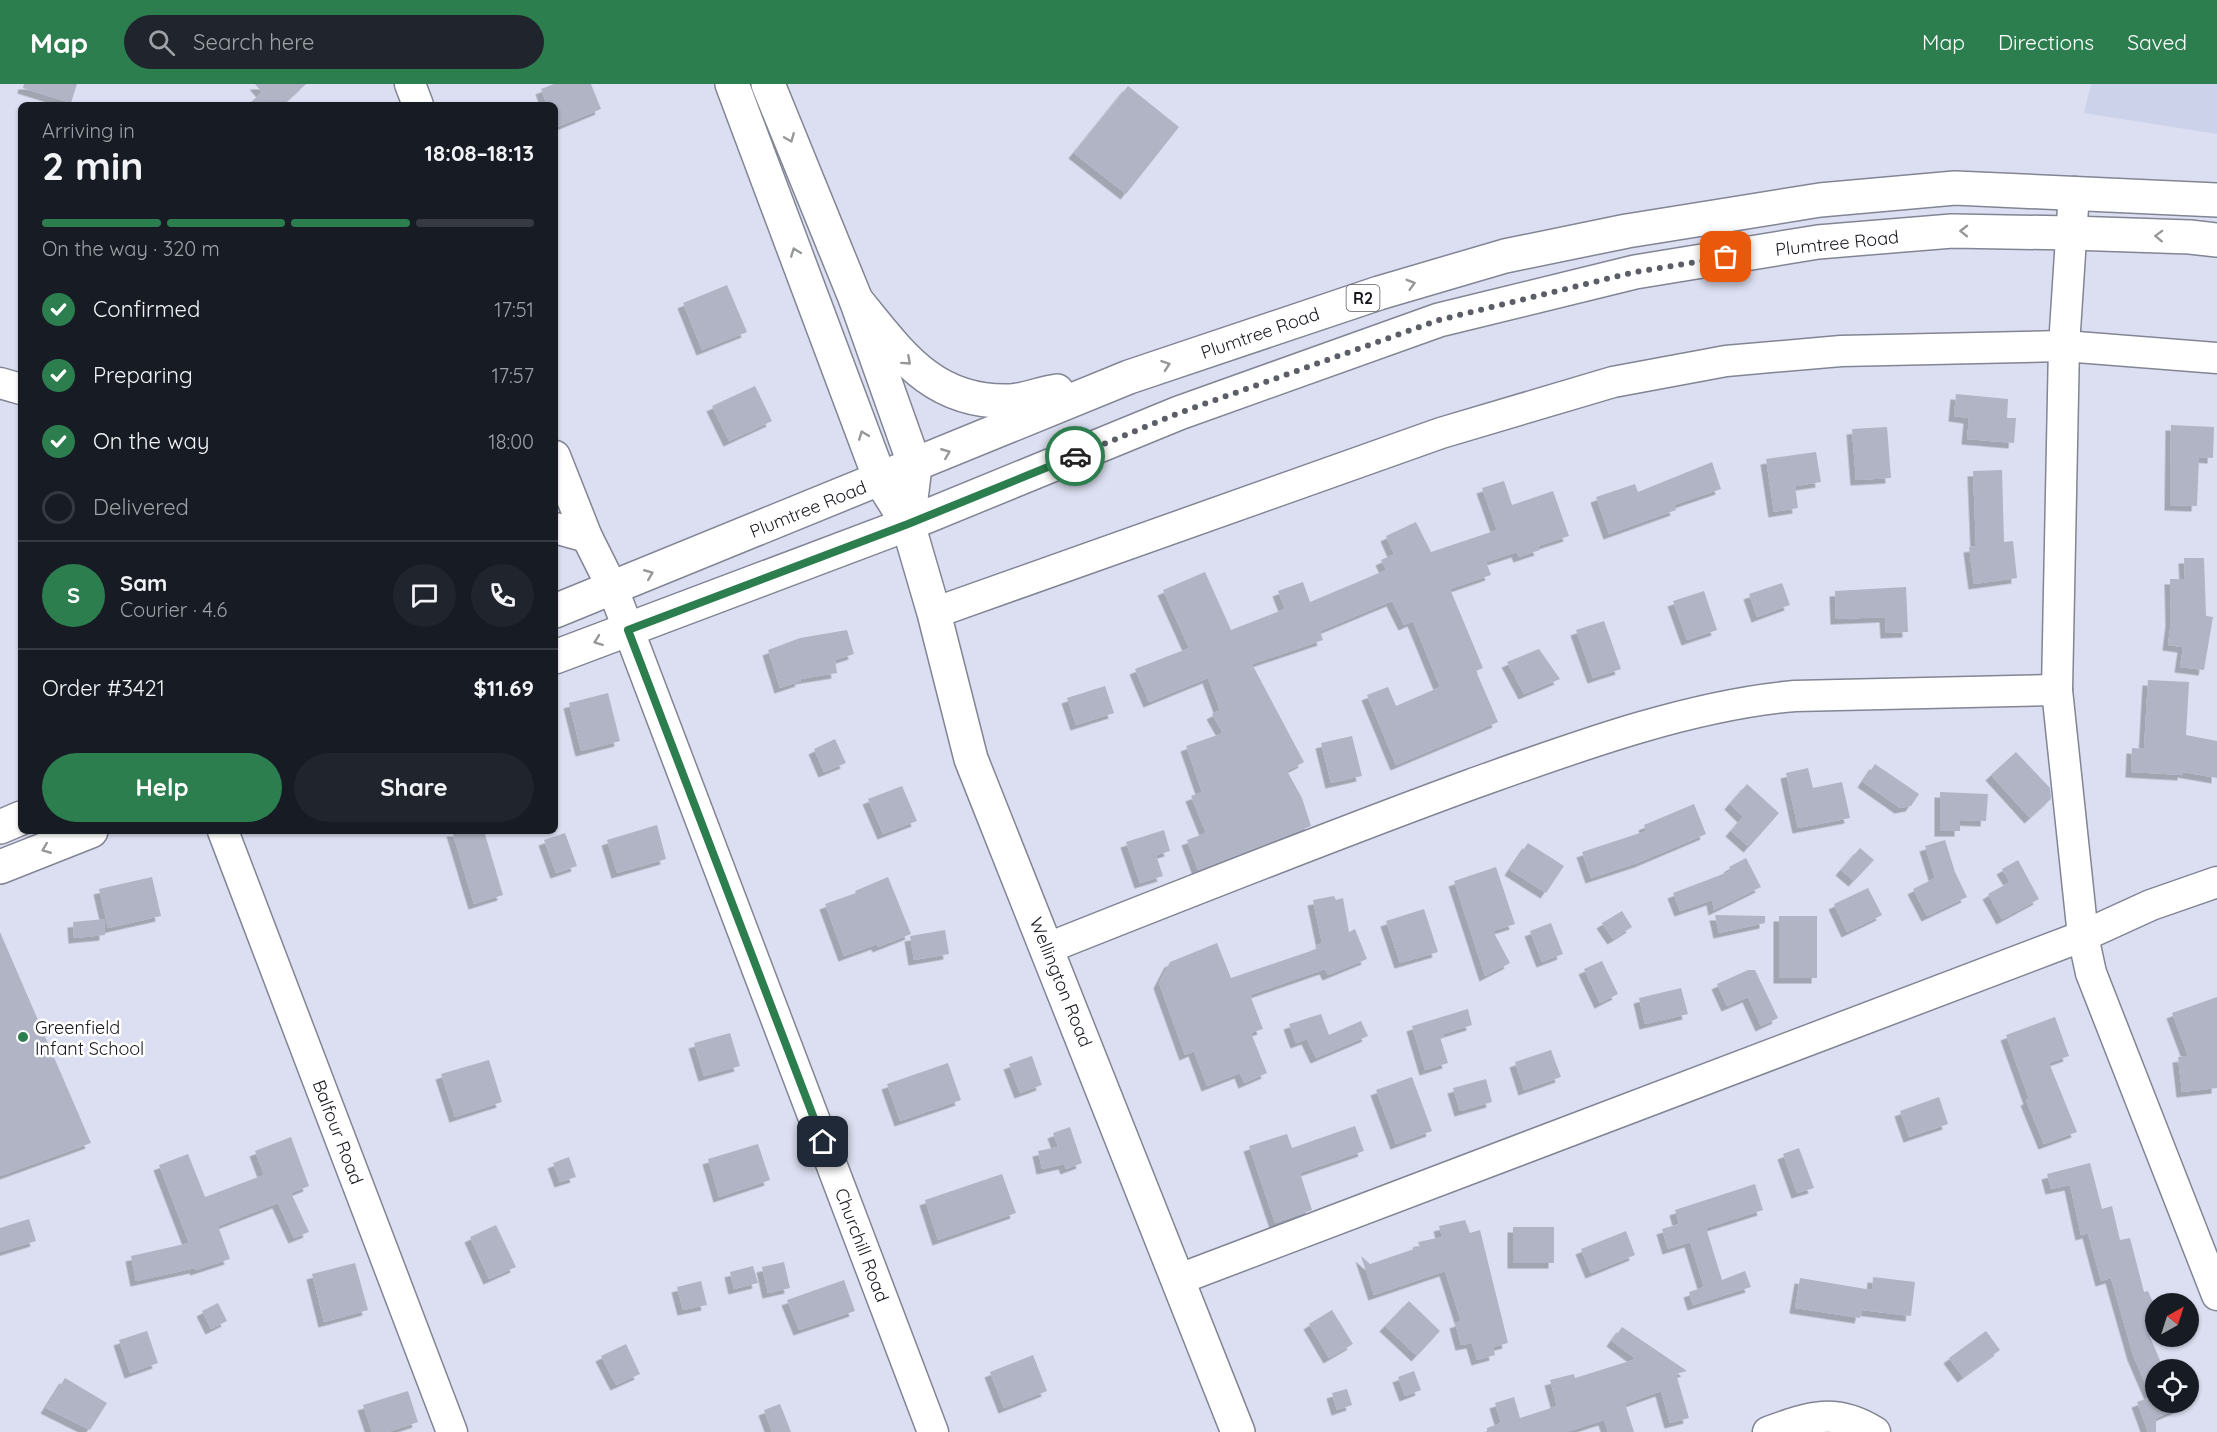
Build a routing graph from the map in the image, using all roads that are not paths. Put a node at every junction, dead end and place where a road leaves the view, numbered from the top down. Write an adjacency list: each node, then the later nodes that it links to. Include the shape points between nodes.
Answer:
1 (410, 84): 4 (street)
2 (732, 84): 17 (main road, one-way to 2)
3 (768, 84): 9 (main road, one-way to 9)
4 (417, 102)
5 (2074, 192): 6 (main road, Plumtree Road / R2); 7 (street); 12 (main road, Plumtree Road / R2, one-way to 5, via 1389,290 1505,256 1627,231 1820,200 1955,188)
6 (2217, 200)
7 (2071, 232): 8 (main road, Plumtree Road, one-way to 7); 10 (street); 18 (main road, Plumtree Road, one-way to 18, via 1952,231 1818,242 1635,272 1439,320 1179,413)
8 (2217, 240)
9 (856, 300): 12 (main road, one-way to 12, via 905,361 939,384 971,398 1013,401); 16 (main road)
10 (2064, 346): 11 (street); 23 (street, via 1841,351 1726,361 1613,382 1441,433); 26 (street)
11 (2217, 358)
12 (1129, 377): 16 (main road, Plumtree Road / R2, one-way to 12)
13 (0, 383): 14 (street)
14 (18, 388)
15 (558, 464): 20 (street, Churchill Road)
16 (915, 466): 17 (main road, Plumtree Road / R2); 18 (main road)
17 (880, 479): 18 (main road); 21 (main road, Plumtree Road / R2, one-way to 17)
18 (908, 524): 23 (main road, Wellington Road); 24 (main road, Plumtree Road)
19 (558, 529): 20 (street)
20 (586, 537): 21 (street, Churchill Road)
21 (613, 589): 22 (main road, Plumtree Road / R2); 24 (street, Churchill Road)
22 (558, 610)
23 (934, 613): 34 (main road, Wellington Road, via 971,759)
24 (628, 630): 25 (main road, Plumtree Road, one-way to 25); 38 (street, Churchill Road)
25 (558, 656)
26 (2057, 690): 33 (street); 34 (street, via 1795,696 1715,707 1545,758)
27 (18, 819): 28 (main road)
28 (0, 827)
29 (83, 834): 31 (main road, one-way to 31)
30 (224, 834): 37 (street, Balfour Road)
31 (0, 867)
32 (2217, 882): 33 (street, via 2151,905)
33 (2083, 936): 35 (street); 36 (street, via 2091,973)
34 (1048, 948): 35 (main road, Wellington Road)
35 (1177, 1280): 39 (main road, Wellington Road)
36 (2217, 1295)
37 (452, 1432)
38 (933, 1432)
39 (1238, 1432)
40 (1768, 1432): 41 (street, via 1826,1415)
41 (1875, 1432)

